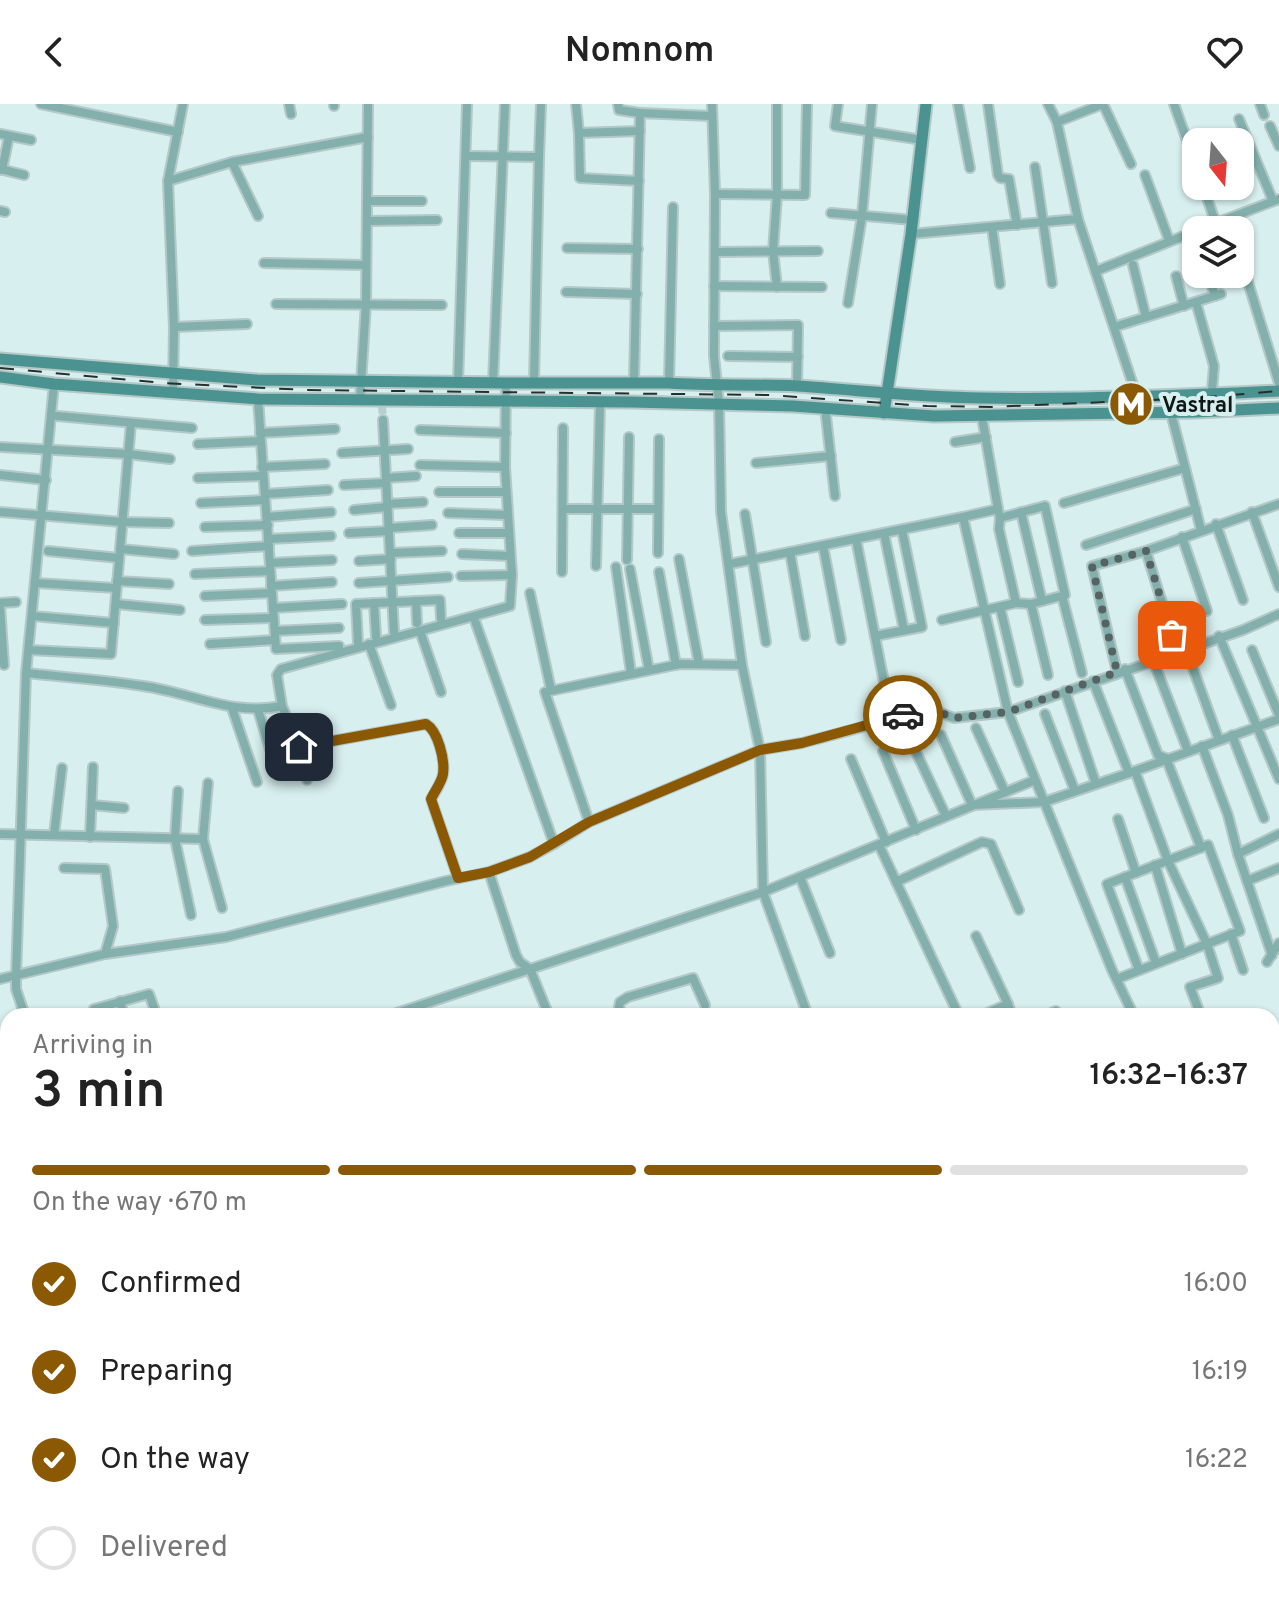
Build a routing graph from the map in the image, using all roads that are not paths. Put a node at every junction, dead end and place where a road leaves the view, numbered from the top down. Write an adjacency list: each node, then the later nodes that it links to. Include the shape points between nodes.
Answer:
1 (41, 104): 31 (street)
2 (183, 104): 31 (street)
3 (289, 104): 22 (street)
4 (368, 104): 34 (street)
5 (467, 104): 38 (street)
6 (505, 104): 39 (street)
7 (541, 104): 40 (street)
8 (576, 104): 32 (street)
9 (618, 104): 21 (street, via 619,110)
10 (712, 104): 24 (street)
11 (777, 104): 51 (street)
12 (807, 104): 51 (street, via 805,195)
13 (838, 104): 30 (street, via 835,126)
14 (872, 104): 30 (street)
15 (926, 104): 36 (main road)
16 (958, 104): 44 (street)
17 (988, 104): 65 (street, via 998,175 1009,179)
18 (1048, 104): 26 (street)
19 (1174, 104): 28 (street)
20 (1260, 104): 23 (street)
21 (640, 113): 24 (street); 29 (street)
22 (291, 114)
23 (1264, 115)
24 (711, 116): 50 (street)
25 (1239, 119): 52 (street)
26 (1057, 122): 42 (street, via 1103,104); 60 (street)
27 (1270, 126): 37 (street)
28 (1183, 128)
29 (640, 131): 32 (street); 49 (street)
30 (868, 131): 36 (street); 58 (street)
31 (178, 132): 48 (street)
32 (579, 133): 49 (street, via 580,178)
33 (4, 135): 35 (street); 45 (street)
34 (368, 137): 41 (street); 53 (street)
35 (31, 140)
36 (922, 140): 62 (main road)
37 (1279, 146)
38 (466, 156): 39 (street); 107 (street)
39 (504, 156): 40 (street); 108 (street)
40 (539, 157): 109 (street)
41 (232, 162): 48 (street); 57 (street)
42 (1131, 164)
43 (1035, 167): 64 (street)
44 (970, 168)
45 (1, 170): 46 (street)
46 (24, 175)
47 (1145, 175): 69 (street)
48 (168, 181): 98 (street)
49 (639, 181): 71 (street)
50 (715, 194): 51 (street); 74 (street)
51 (777, 195): 72 (street)
52 (1276, 200): 59 (street)
53 (368, 201): 54 (street); 63 (street)
54 (422, 201)
55 (673, 207): 110 (street)
56 (831, 213): 58 (street)
57 (258, 216)
58 (862, 216): 62 (street); 91 (street)
59 (1236, 216)
60 (1078, 219): 64 (street); 78 (street)
61 (437, 220): 63 (street)
62 (913, 220): 67 (main road)
63 (368, 221): 76 (street)
64 (1044, 222): 65 (street); 80 (street)
65 (1017, 225): 66 (street)
66 (992, 227): 67 (street); 81 (street)
67 (911, 234): 118 (main road)
68 (1182, 235): 69 (street)
69 (1169, 240): 78 (street)
70 (567, 248): 71 (street)
71 (638, 249): 88 (street)
72 (773, 251): 73 (street); 74 (street); 83 (street)
73 (818, 251)
74 (715, 252): 82 (street)
75 (264, 263): 76 (street)
76 (366, 265): 90 (street)
77 (1133, 265): 95 (street)
78 (1096, 271): 99 (street)
79 (1176, 276): 94 (street)
80 (1052, 283)
81 (1000, 284)
82 (714, 286): 83 (street); 97 (street)
83 (777, 287): 84 (street)
84 (822, 287)
85 (1215, 288): 89 (street, via 1218,295)
86 (1250, 288): 111 (street)
87 (566, 292): 88 (street)
88 (637, 294): 106 (street)
89 (1196, 302): 94 (street); 115 (street, via 1214,366)
90 (366, 303): 92 (street); 93 (street); 105 (street)
91 (848, 303)
92 (276, 304)
93 (442, 305)
94 (1184, 306): 95 (street)
95 (1146, 317): 99 (street)
96 (247, 324): 98 (street)
97 (714, 326): 101 (street, via 798,325); 113 (street)
98 (174, 327): 103 (street)
99 (1114, 327): 119 (street)
100 (728, 356): 101 (street)
101 (798, 357): 114 (street)
102 (0, 359): 103 (main road)
103 (174, 374): 105 (main road); 117 (street)
104 (0, 377): 112 (main road)
105 (361, 382): 107 (main road); 121 (street)
106 (634, 382): 109 (main road); 110 (main road)
107 (458, 383): 108 (main road)
108 (500, 383): 109 (main road); 122 (street)
109 (534, 383)
110 (669, 383): 113 (main road)
111 (1279, 383)
112 (54, 384): 117 (main road); 148 (street)
113 (716, 386): 114 (main road); 124 (street)
114 (797, 386): 118 (main road)
115 (1212, 391)
116 (1279, 391): 119 (main road)
117 (173, 392): 120 (main road)
118 (885, 394): 119 (main road); 127 (main road)
119 (1137, 397): 129 (street)
120 (258, 399): 121 (main road); 139 (street)
121 (360, 400): 122 (main road)
122 (506, 402): 123 (main road); 138 (street)
123 (600, 403): 124 (main road); 180 (street)
124 (719, 404): 125 (main road); 225 (street, via 721,512)
125 (825, 407): 127 (main road); 151 (street)
126 (1279, 408): 128 (main road)
127 (884, 413): 131 (main road)
128 (1171, 413): 129 (main road); 157 (street)
129 (1136, 414): 131 (main road)
130 (57, 416): 133 (street)
131 (982, 417): 141 (street)
132 (383, 420): 147 (street)
133 (131, 423): 134 (street); 150 (street)
134 (192, 428)
135 (563, 428): 175 (street)
136 (335, 429): 139 (street)
137 (420, 430): 138 (street)
138 (506, 433): 156 (street)
139 (260, 437): 144 (street); 158 (street)
140 (629, 437): 176 (street)
141 (986, 437): 143 (street); 187 (street)
142 (659, 439): 177 (street)
143 (955, 442)
144 (198, 444)
145 (0, 447): 148 (street)
146 (408, 449): 147 (street)
147 (384, 450): 149 (street); 163 (street)
148 (49, 451): 150 (street); 162 (street)
149 (342, 453)
150 (128, 454): 152 (street); 192 (street)
151 (831, 456): 153 (street); 168 (street)
152 (170, 459)
153 (756, 463)
154 (325, 464): 158 (street)
155 (420, 465): 156 (street)
156 (505, 467): 167 (street)
157 (1185, 468): 172 (street); 178 (street)
158 (262, 471): 161 (street); 169 (street)
159 (0, 475): 162 (street)
160 (416, 476): 163 (street)
161 (198, 478)
162 (46, 480): 189 (street)
163 (386, 480): 164 (street); 174 (street)
164 (344, 485)
165 (328, 490): 169 (street)
166 (439, 492): 167 (street)
167 (506, 492): 188 (street)
168 (835, 496)
169 (265, 497): 171 (street); 191 (street)
170 (423, 502): 174 (street)
171 (201, 503)
172 (1064, 503)
173 (1279, 504): 184 (street)
174 (387, 506): 179 (street); 197 (street)
175 (563, 509): 180 (street); 229 (street)
176 (628, 509): 177 (street); 180 (street); 292 (street, via 629,564)
177 (658, 509): 216 (street)
178 (1196, 509): 199 (street); 208 (street)
179 (354, 510)
180 (596, 510): 226 (street)
181 (0, 512): 189 (street)
182 (331, 512): 191 (street)
183 (1021, 512): 187 (street); 245 (street, via 1045,506); 248 (street)
184 (1252, 512): 194 (street); 241 (street)
185 (448, 513): 188 (street)
186 (745, 514): 223 (street)
187 (999, 514): 190 (street); 252 (street)
188 (507, 515): 202 (street)
189 (43, 517): 192 (street); 237 (street)
190 (963, 517): 198 (street); 260 (street)
191 (267, 521): 196 (street); 207 (street)
192 (122, 522): 193 (street); 215 (street)
193 (169, 523)
194 (1216, 524): 199 (street); 246 (street)
195 (432, 525): 197 (street)
196 (205, 527)
197 (389, 530): 200 (street); 219 (street)
198 (902, 530): 203 (street); 271 (street, via 922,627)
199 (1201, 530): 205 (street)
200 (349, 533)
201 (459, 533): 202 (street)
202 (508, 533): 220 (street)
203 (884, 533): 206 (street); 271 (street)
204 (331, 536): 207 (street)
205 (1182, 537): 213 (street); 259 (street)
206 (856, 539): 209 (street); 276 (street)
207 (268, 543): 211 (street); 227 (street)
208 (1086, 545)
209 (823, 546): 214 (street); 278 (street)
210 (48, 551): 215 (street)
211 (192, 551)
212 (442, 551): 219 (street)
213 (1146, 551): 273 (street); 293 (street, via 1092,566)
214 (790, 552): 223 (street); 275 (street)
215 (119, 553): 217 (street); 239 (street)
216 (658, 553)
217 (174, 554)
218 (462, 554): 220 (street)
219 (391, 556): 224 (street); 235 (street)
220 (509, 556): 232 (street)
221 (679, 559): 288 (street)
222 (332, 560): 227 (street)
223 (752, 560): 225 (street); 280 (street)
224 (359, 561)
225 (730, 564): 291 (street)
226 (596, 566)
227 (270, 567): 231 (street); 242 (street)
228 (616, 567): 295 (street)
229 (562, 572)
230 (659, 572): 290 (street)
231 (195, 574)
232 (512, 575): 233 (street); 264 (street, via 510,606)
233 (461, 576)
234 (448, 577): 235 (street)
235 (392, 580): 238 (street); 250 (street)
236 (332, 582): 242 (street)
237 (36, 583): 239 (street); 263 (street)
238 (359, 583)
239 (117, 584): 240 (street); 253 (street)
240 (169, 584)
241 (1279, 587)
242 (272, 589): 244 (street); 261 (street)
243 (530, 593): 300 (street)
244 (205, 596)
245 (1062, 596): 248 (street); 296 (street)
246 (1243, 600)
247 (416, 601): 250 (street); 265 (street, via 440,600); 269 (street)
248 (1042, 601): 255 (street)
249 (16, 602): 256 (street)
250 (393, 602): 251 (street); 272 (street)
251 (374, 603): 279 (street); 281 (street, via 356,604)
252 (1016, 603): 255 (street); 257 (street)
253 (116, 604): 258 (street); 268 (street)
254 (342, 604): 261 (street)
255 (1031, 604): 297 (street)
256 (0, 605): 289 (street)
257 (1000, 607): 260 (street); 299 (street)
258 (180, 610)
259 (1207, 611)
260 (985, 612): 267 (street); 307 (street)
261 (273, 613): 266 (street); 274 (street)
262 (1279, 614): 277 (street)
263 (32, 616): 268 (street); 285 (street)
264 (474, 618): 269 (street); 354 (street)
265 (441, 619)
266 (205, 620)
267 (942, 620)
268 (114, 623): 285 (street, via 111,654)
269 (419, 627): 279 (street); 302 (street)
270 (339, 628): 274 (street)
271 (904, 630): 276 (street)
272 (394, 632)
273 (1172, 635)
274 (275, 636): 282 (street); 283 (street, via 276,649)
275 (805, 636)
276 (875, 636): 310 (street)
277 (1219, 636): 284 (street); 311 (street)
278 (841, 640)
279 (373, 641): 303 (street); 304 (street, via 281,669 277,675)
280 (766, 642)
281 (358, 643)
282 (210, 644)
283 (339, 646)
284 (1186, 649): 287 (street); 316 (street)
285 (29, 650): 294 (street)
286 (1252, 650): 309 (street)
287 (1153, 660): 293 (street); 321 (street)
288 (699, 664): 290 (street); 291 (street)
289 (4, 665)
290 (676, 665): 292 (street)
291 (742, 665): 319 (street)
292 (649, 670): 295 (street)
293 (1121, 671): 298 (street); 322 (street, via 1158,755)
294 (26, 673): 305 (street, via 146,686); 347 (street)
295 (631, 673): 300 (street)
296 (1082, 673)
297 (1048, 675)
298 (1093, 681): 301 (street); 326 (street)
299 (1018, 682)
300 (551, 690): 344 (street, via 545,692)
301 (1065, 691): 307 (street); 333 (street)
302 (441, 692)
303 (391, 705)
304 (282, 706): 306 (street); 318 (street)
305 (232, 708): 306 (street); 331 (street)
306 (258, 710): 327 (street)
307 (1008, 712): 310 (street, via 954,718 931,709); 330 (street)
308 (1045, 714): 335 (street)
309 (1279, 717): 311 (street)
310 (891, 718): 319 (street)
311 (1258, 727): 314 (street); 328 (street)
312 (976, 728): 336 (street)
313 (941, 735): 339 (street)
314 (1232, 735): 316 (street); 342 (street)
315 (910, 739): 341 (street)
316 (1219, 740): 317 (street)
317 (1202, 746): 321 (street); 356 (street)
318 (299, 747): 329 (street); 365 (street, via 426,724 434,729 443,775 431,799)
319 (760, 750): 344 (street); 368 (street)
320 (883, 751): 345 (street)
321 (1188, 751): 322 (street)
322 (1166, 758): 326 (street); 355 (street)
323 (851, 759): 353 (street)
324 (93, 767): 338 (street)
325 (62, 768): 349 (street)
326 (1132, 772): 333 (street); 357 (street)
327 (278, 775)
328 (1279, 779)
329 (307, 780)
330 (1035, 780): 336 (street); 337 (street)
331 (257, 782)
332 (208, 783): 352 (street)
333 (1096, 784): 335 (street)
334 (178, 791): 351 (street)
335 (1075, 791): 337 (street)
336 (1005, 792): 339 (street)
337 (1044, 802): 339 (street); 385 (street)
338 (92, 805): 340 (street); 350 (street)
339 (972, 805): 341 (street)
340 (124, 808)
341 (946, 816): 345 (street)
342 (1264, 818)
343 (1118, 819): 362 (street)
344 (589, 822): 354 (street)
345 (916, 830): 353 (street)
346 (0, 834): 347 (street)
347 (20, 834): 349 (street); 383 (street)
348 (1279, 834): 356 (street)
349 (54, 835): 350 (street)
350 (90, 837): 351 (street)
351 (175, 839): 352 (street); 371 (street)
352 (203, 839): 369 (street)
353 (882, 843): 363 (street); 367 (street)
354 (554, 844): 361 (street)
355 (1201, 848): 357 (street); 372 (street, via 1208,845 1240,931)
356 (1238, 854): 366 (street)
357 (1168, 861): 358 (street); 375 (street)
358 (1155, 865): 362 (street); 378 (street)
359 (64, 868): 377 (street, via 105,869 113,926)
360 (1279, 868): 366 (street)
361 (489, 872): 365 (street); 380 (street, via 516,955)
362 (1136, 873): 364 (street)
363 (800, 877): 368 (street); 376 (street)
364 (1125, 877): 379 (street); 381 (street, via 1107,884)
365 (458, 878): 377 (street, via 226,937)
366 (1247, 881): 374 (street, via 1270,958)
367 (896, 882): 370 (street, via 987,842); 399 (street)
368 (763, 892): 380 (street); 398 (street)
369 (222, 908)
370 (1019, 910)
371 (191, 915)
372 (1231, 934): 375 (street); 382 (street)
373 (976, 936): 388 (street)
374 (1279, 943)
375 (1207, 944): 378 (street); 403 (street, via 1218,978 1190,987)
376 (830, 953)
377 (105, 954): 383 (street)
378 (1182, 954): 379 (street)
379 (1156, 963): 381 (street)
380 (530, 969): 387 (street); 396 (street)
381 (1139, 970): 385 (street)
382 (1243, 970)
383 (16, 977): 384 (street); 390 (street)
384 (0, 979)
385 (1117, 979): 402 (street)
386 (120, 1001): 391 (street); 392 (street); 393 (street, via 149,994)
387 (423, 1004): 394 (street); 395 (street)
388 (1008, 1004): 400 (street); 401 (street)
389 (705, 1005): 397 (street, via 693,978 628,997)
390 (22, 1008)
391 (97, 1008)
392 (122, 1008)
393 (154, 1008)
394 (411, 1008)
395 (424, 1008)
396 (546, 1008)
397 (619, 1008)
398 (805, 1008)
399 (955, 1008)
400 (999, 1008)
401 (1009, 1008)
402 (1130, 1008)
403 (1198, 1008)

